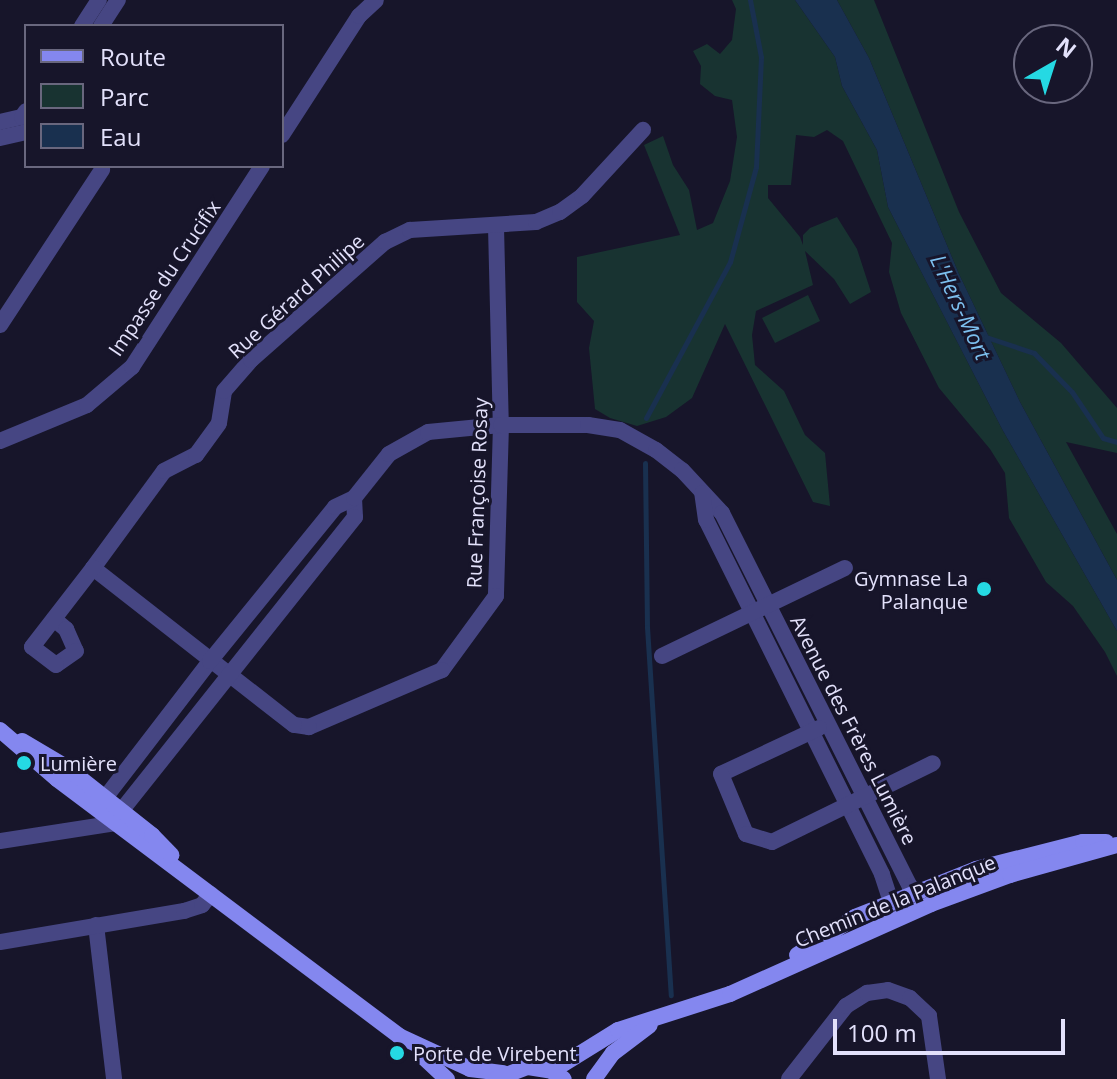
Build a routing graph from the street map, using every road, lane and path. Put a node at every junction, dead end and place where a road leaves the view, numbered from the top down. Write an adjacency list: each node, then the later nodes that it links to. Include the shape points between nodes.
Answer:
1 (99, 0): 4 (street)
2 (118, 0): 5 (street)
3 (376, 0): 10 (street, via 359,16)
4 (83, 24)
5 (102, 24)
6 (24, 114): 7 (street)
7 (0, 122)
8 (643, 130): 14 (street, Rue Gérard Philipe, via 582,196 560,212 536,222)
9 (24, 132): 11 (street)
10 (284, 132)
11 (0, 138)
12 (261, 168): 17 (street, Impasse du Crucifix, via 132,367 87,405)
13 (102, 170): 15 (street)
14 (496, 227): 16 (street, Rue Françoise Rosay); 20 (street, Rue Gérard Philipe, via 410,230 385,242 251,360 224,391 219,423 196,455 164,471)
15 (0, 325)
16 (501, 425): 18 (street, Avenue des Frères Lumière, via 620,430 673,463); 19 (street, Avenue des Frères Lumière, via 428,432 389,454); 27 (street, Rue Françoise Rosay, via 496,596 442,670 309,727 294,725)
17 (0, 441)
18 (702, 493): 22 (street, Avenue des Frères Lumière, via 722,513); 23 (street, Avenue des Frères Lumière, via 706,520)
19 (354, 498): 26 (street, Avenue des Frères Lumière, via 335,507); 27 (street, Avenue des Frères Lumière, via 355,517)
20 (93, 568): 24 (street, Rue Gérard Philipe); 26 (street)
21 (845, 568): 22 (street)
22 (769, 605): 23 (street); 28 (street, Avenue des Frères Lumière)
23 (751, 614): 25 (street); 30 (street, Avenue des Frères Lumière)
24 (54, 619)
25 (662, 656)
26 (210, 661): 27 (street, Rue Françoise Rosay); 34 (street, Avenue des Frères Lumière)
27 (228, 675): 34 (street, Avenue des Frères Lumière)
28 (827, 724): 30 (street); 32 (street, Avenue des Frères Lumière)
29 (0, 729): 34 (street)
30 (810, 731): 33 (street, Avenue des Frères Lumière); 33 (street, via 721,774 746,834 772,842)
31 (933, 763): 32 (street)
32 (865, 798): 33 (street); 38 (street, Avenue des Frères Lumière)
33 (848, 806): 39 (street, Avenue des Frères Lumière)
34 (112, 812): 35 (street); 37 (street, via 152,835)
35 (0, 841)
36 (1117, 843): 38 (street, Chemin de la Palanque, via 1083,842 992,864); 40 (street, Chemin de la Palanque)
37 (211, 894): 41 (street, via 202,905 184,911); 45 (street)
38 (912, 894): 39 (street, Chemin de la Palanque); 40 (street)
39 (891, 902): 40 (street); 43 (street, Chemin de la Palanque, via 836,927)
40 (909, 913): 43 (street, Chemin de la Palanque)
41 (96, 925): 42 (street); 48 (street)
42 (0, 942)
43 (781, 969): 44 (street, Chemin de la Palanque)
44 (657, 1020): 46 (street, Chemin de la Palanque, via 618,1030); 50 (street, Chemin de la Palanque, via 613,1053)
45 (404, 1039): 47 (street, via 470,1069); 49 (street)
46 (558, 1075): 47 (street, via 528,1067)
47 (500, 1076)
48 (114, 1079)
49 (447, 1079)
50 (594, 1079)
51 (789, 1079): 52 (street, via 846,1006 867,993 888,990 910,998 929,1016)
52 (938, 1079)

